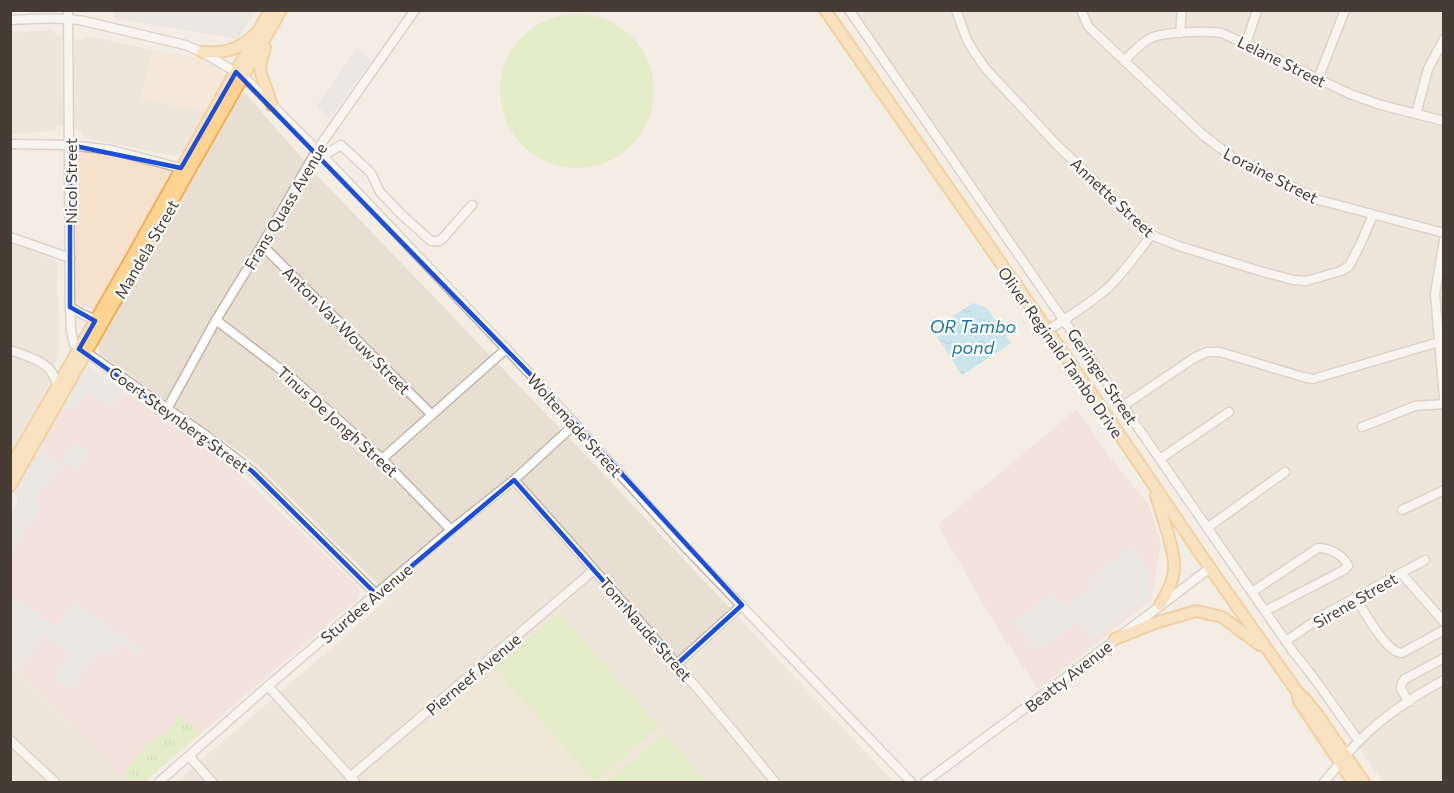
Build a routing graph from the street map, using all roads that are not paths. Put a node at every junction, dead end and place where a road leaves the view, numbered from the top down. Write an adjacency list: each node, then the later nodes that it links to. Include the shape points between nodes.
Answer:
1 (270, 10): 13 (main road, Mandela Street)
2 (281, 10): 13 (main road, Mandela Street)
3 (415, 10): 26 (street, Frans Quass Avenue)
4 (825, 10): 40 (main road, Oliver Reginald Tambo Drive)
5 (849, 10): 37 (street, Geringer Street)
6 (956, 10): 31 (street, Annette Street, via 967,39 986,69)
7 (1081, 10): 18 (street, Loraine Street, via 1088,26)
8 (1182, 10): 14 (street)
9 (1257, 10): 16 (street)
10 (1345, 10): 20 (street)
11 (68, 15): 12 (street, Woltemade Street); 17 (street, Woltemade Street); 25 (street, Nicol Street)
12 (10, 20)
13 (263, 33): 17 (main road, via 235,49); 19 (main road, Mandela Street); 21 (main road, via 261,74)
14 (1180, 33): 16 (street, Lelane Street, via 1222,33); 18 (street, Lelane Street, via 1151,38)
15 (1443, 39): 22 (street, via 1428,69)
16 (1246, 44): 20 (street, Lelane Street)
17 (202, 52): 19 (street, Woltemade Street)
18 (1124, 61): 29 (street, Loraine Street, via 1203,135 1236,160 1319,200)
19 (240, 74): 21 (street, Woltemade Street); 27 (main road, Mandela Street)
20 (1318, 80): 22 (street, Lelane Street)
21 (272, 105): 26 (street, Woltemade Street)
22 (1416, 114): 23 (street, Lelane Street)
23 (1443, 121)
24 (10, 144): 25 (street)
25 (70, 145): 27 (street, via 111,150); 35 (street, Nicol Street)
26 (320, 153): 28 (street, via 341,145 371,173 380,192 431,241 440,241); 34 (street, Frans Quass Avenue); 42 (street, Woltemade Street)
27 (185, 171): 38 (main road, Mandela Street); 44 (main road, Mandela Street)
28 (472, 205)
29 (1373, 215): 30 (street, Loraine Street); 31 (street, Annette Street, via 1349,266 1306,281 1260,271)
30 (1443, 233)
31 (1150, 235): 37 (street, via 1109,286)
32 (10, 237): 35 (street)
33 (1443, 240): 41 (street, via 1435,294)
34 (262, 245): 39 (street, Frans Quass Avenue); 51 (street, Anton Vav Wouw Street)
35 (70, 258): 36 (street, Nicol Street)
36 (70, 307): 38 (street); 44 (street, Nicol Street, via 74,344)
37 (1064, 319): 40 (street); 48 (street, Geringer Street)
38 (96, 320): 44 (main road, Mandela Street)
39 (216, 320): 49 (street, Frans Quass Avenue); 54 (street, Tinus De Jongh Street, via 292,378)
40 (1047, 331): 60 (main road, Oliver Reginald Tambo Drive)
41 (1439, 342): 46 (street); 48 (street, via 1313,379 1211,351 1194,358)
42 (506, 349): 51 (street); 52 (street, Woltemade Street)
43 (10, 350): 45 (street, via 45,364 54,375)
44 (83, 351): 45 (main road, Mandela Street); 49 (street, Coert Steynberg Street); 59 (main road, Mandela Street)
45 (57, 388): 56 (main road, Mandela Street)
46 (1443, 398)
47 (1443, 404): 53 (street, via 1415,406)
48 (1123, 406): 55 (street, Geringer Street)
49 (167, 409): 70 (street, Coert Steynberg Street, via 252,471)
50 (1230, 412): 55 (street)
51 (432, 415): 54 (street)
52 (575, 424): 58 (street, Sturdee Avenue); 72 (street, Woltemade Street)
53 (1362, 428)
54 (382, 459): 64 (street, Tinus De Jongh Street)
55 (1160, 459): 63 (street, Geringer Street)
56 (10, 468)
57 (1285, 472): 63 (street)
58 (513, 480): 64 (street, Sturdee Avenue); 67 (street, Tom Naude Street)
59 (12, 482)
60 (1154, 487): 66 (main road, Oliver Reginald Tambo Drive); 73 (main road, via 1174,557 1171,583)
61 (1443, 490): 62 (street)
62 (1402, 510)
63 (1207, 528): 69 (street, Geringer Street)
64 (451, 530): 70 (street, Sturdee Avenue)
65 (1425, 560): 68 (street, Sirene Street)
66 (1210, 568): 73 (street, Beatty Avenue); 79 (main road, Oliver Reginald Tambo Drive)
67 (594, 570): 81 (street, Tom Naude Street); 89 (street, Pierneef Avenue)
68 (1401, 573): 71 (street, Sirene Street); 75 (street)
69 (1252, 592): 74 (street, Geringer Street); 74 (street, via 1318,548 1328,549 1347,562 1344,570)
70 (377, 595): 83 (street, Sturdee Avenue)
71 (1356, 599): 76 (street, via 1387,646 1397,653); 78 (street, Sirene Street)
72 (742, 605): 81 (street); 94 (street, Woltemade Street)
73 (1160, 605): 77 (street, Beatty Avenue)
74 (1265, 611): 78 (street, Geringer Street)
75 (1443, 622)
76 (1443, 630)
77 (1115, 639): 79 (main road, via 1196,611 1222,618); 95 (street, Beatty Avenue)
78 (1286, 641): 86 (street, Geringer Street)
79 (1268, 650): 88 (main road, Oliver Reginald Tambo Drive, via 1315,711)
80 (1443, 658): 84 (street, via 1405,679 1401,689)
81 (677, 664): 93 (street, Tom Naude Street)
82 (1443, 680): 84 (street)
83 (268, 686): 87 (street, Sturdee Avenue); 89 (street)
84 (1409, 702): 86 (street)
85 (10, 740): 90 (street)
86 (1359, 741): 88 (street)
87 (189, 756): 91 (street, Sturdee Avenue); 92 (street)
88 (1343, 760): 96 (street); 97 (main road, Oliver Reginald Tambo Drive); 98 (main road, Oliver Reginald Tambo Drive)
89 (352, 780)
90 (55, 783)
91 (159, 783)
92 (212, 783)
93 (774, 783)
94 (911, 783)
95 (925, 783)
96 (1324, 783)
97 (1353, 783)
98 (1364, 783)

